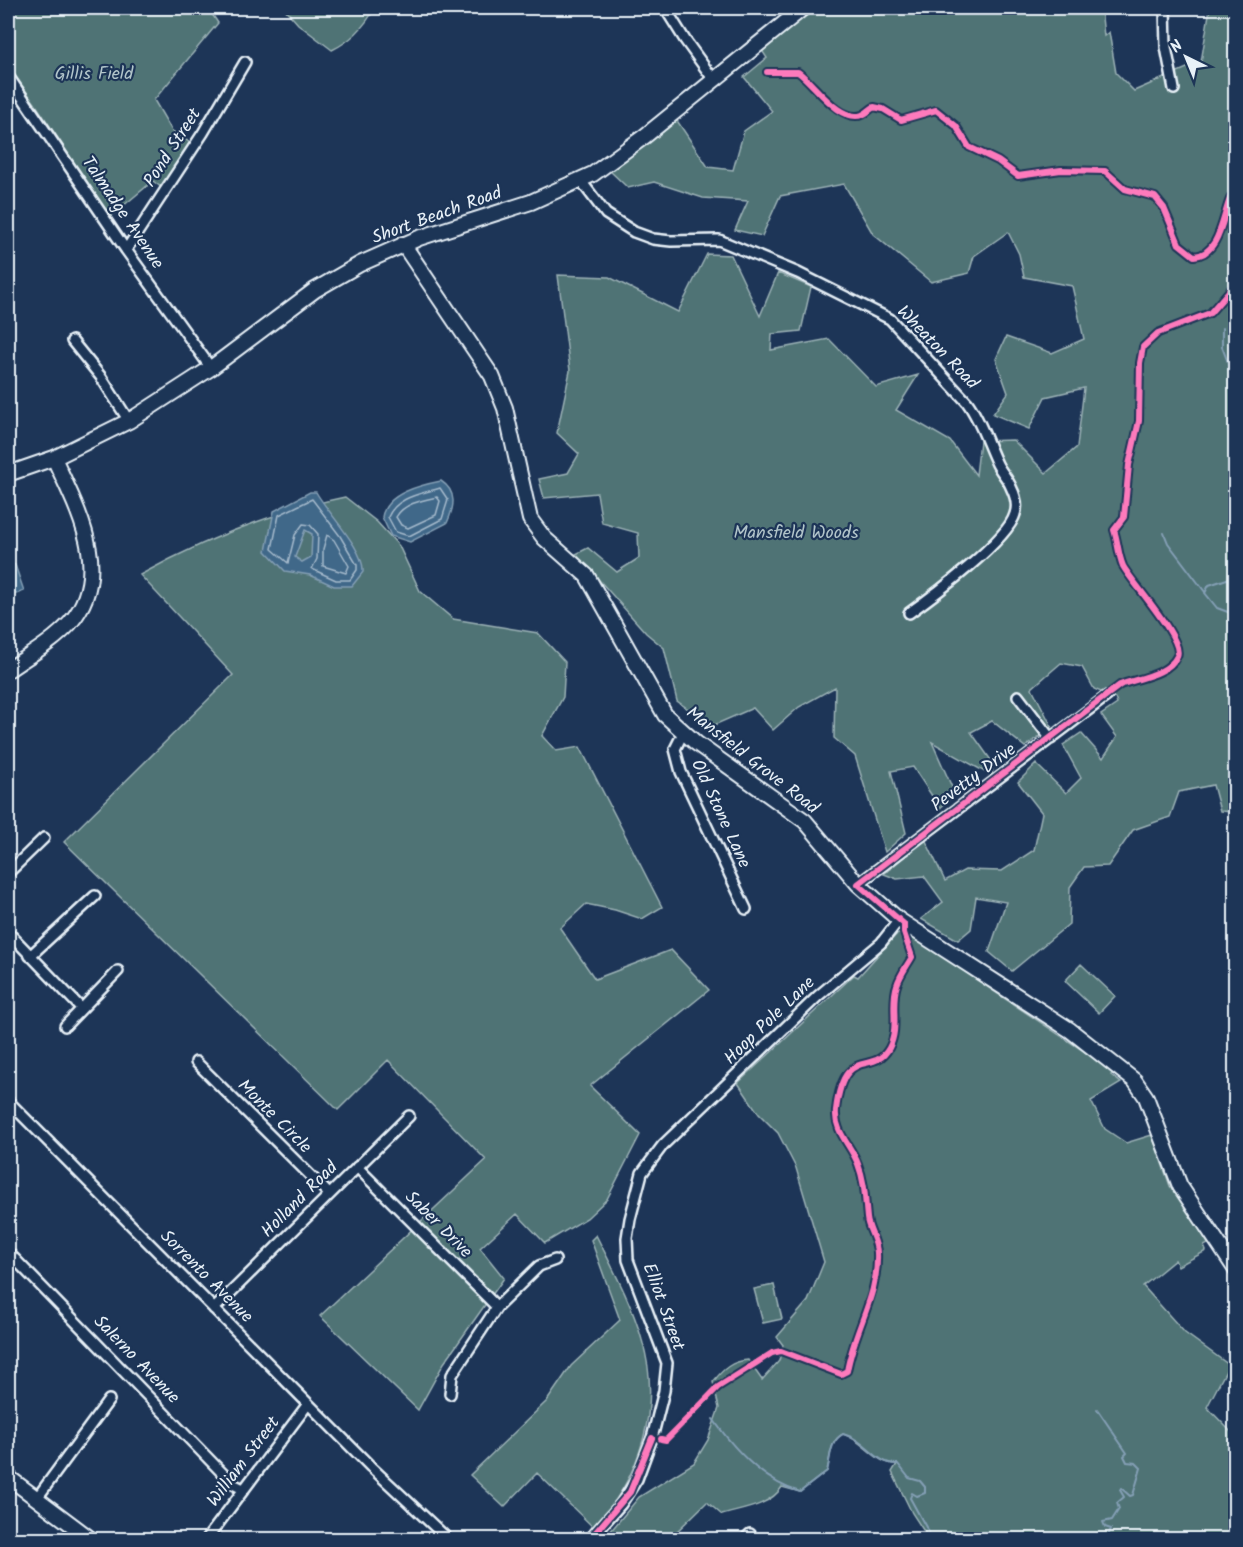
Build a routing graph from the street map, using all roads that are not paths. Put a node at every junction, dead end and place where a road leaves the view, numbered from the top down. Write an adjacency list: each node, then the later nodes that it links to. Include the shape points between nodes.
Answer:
1 (665, 8): 6 (street)
2 (803, 8): 6 (street, Short Beach Road)
3 (1164, 8): 7 (street)
4 (245, 62): 10 (street, Pond Street)
5 (8, 76): 10 (street, Talmadge Avenue)
6 (714, 80): 8 (street, Short Beach Road, via 622,154)
7 (1174, 89)
8 (580, 181): 9 (street, Short Beach Road, via 531,202); 16 (street, Wheaton Road, via 606,214 634,232 670,241 719,240 798,273 890,319 968,402 1011,486 1015,514 995,542)
9 (403, 244): 12 (street, Short Beach Road, via 315,290); 20 (street, Mansfield Grove Road, via 492,376 505,408 530,519 544,538 587,576 656,701)
10 (126, 250): 12 (street, Talmadge Avenue)
11 (72, 340): 13 (street)
12 (211, 368): 13 (street, Short Beach Road)
13 (129, 420): 14 (street, Short Beach Road)
14 (54, 458): 15 (street, Short Beach Road); 17 (street, via 87,538 90,584 70,622)
15 (8, 474)
16 (909, 612)
17 (8, 670)
18 (1018, 696): 21 (street)
19 (1107, 696): 21 (street, Pevetty Drive)
20 (683, 732): 24 (street, Mansfield Grove Road, via 798,815); 26 (street, Old Stone Lane, via 675,749 679,765)
21 (1051, 739): 24 (street, Pevetty Drive)
22 (44, 838): 23 (street)
23 (8, 873)
24 (858, 884): 27 (street, Mansfield Grove Road)
25 (95, 896): 29 (street)
26 (746, 909)
27 (899, 920): 36 (street, Hoop Pole Lane, via 880,943 818,996); 41 (street, Mansfield Grove Road, via 1070,1030 1135,1081 1146,1097 1180,1186)
28 (8, 932): 29 (street)
29 (30, 956): 31 (street)
30 (118, 971): 31 (street)
31 (81, 1008): 32 (street)
32 (65, 1026)
33 (196, 1062): 38 (street, Monte Circle)
34 (8, 1101): 43 (street, Sorrento Avenue)
35 (409, 1116): 37 (street, Holland Road)
36 (663, 1145): 55 (street, Elliot Street, via 642,1173 627,1238 628,1260 667,1363 664,1391 637,1479 621,1504)
37 (357, 1167): 38 (street, Holland Road); 42 (street, Saber Drive)
38 (329, 1194): 43 (street, Holland Road)
39 (8, 1252): 50 (street, Salerno Avenue, via 233,1484)
40 (555, 1260): 42 (street, via 539,1266)
41 (1236, 1270)
42 (497, 1307): 46 (street, via 452,1375)
43 (214, 1309): 48 (street, Sorrento Avenue)
44 (1236, 1334): 45 (street)
45 (1236, 1359)
46 (450, 1394)
47 (109, 1400): 51 (street)
48 (308, 1404): 50 (street, William Street); 54 (street, Sorrento Avenue)
49 (8, 1477): 51 (street)
50 (243, 1489): 53 (street, William Street)
51 (37, 1498): 52 (street)
52 (84, 1537)
53 (206, 1539)
54 (449, 1539)
55 (589, 1539)

